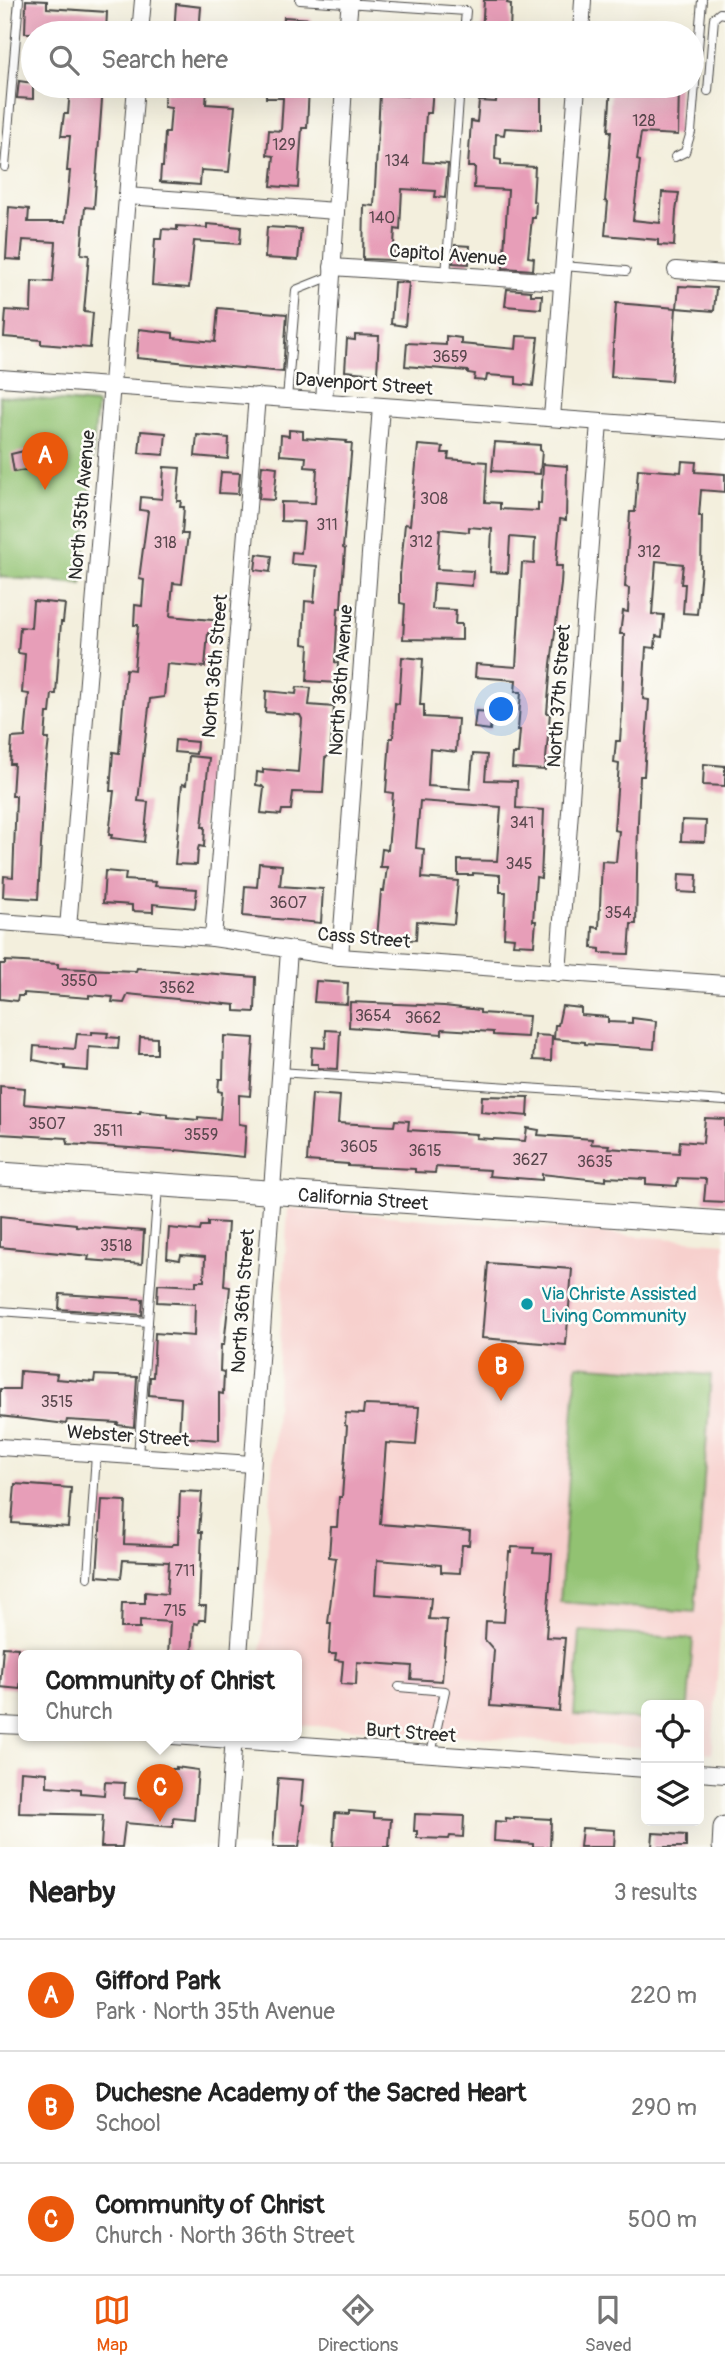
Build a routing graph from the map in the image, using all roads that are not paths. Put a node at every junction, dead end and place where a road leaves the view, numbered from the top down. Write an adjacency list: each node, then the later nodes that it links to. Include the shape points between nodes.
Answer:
1 (19, 0): 20 (lane)
2 (143, 0): 8 (street)
3 (300, 0): 6 (lane)
4 (583, 0): 11 (street)
5 (702, 0): 12 (lane)
6 (350, 2): 9 (street); 10 (lane, via 466,11)
7 (725, 13): 13 (lane, via 714,18)
8 (141, 21)
9 (348, 21)
10 (465, 21)
11 (582, 21)
12 (700, 21)
13 (708, 91)
14 (135, 98): 21 (street, North 35th Avenue)
15 (343, 98): 22 (street)
16 (459, 98): 28 (lane)
17 (576, 98): 26 (street)
18 (694, 98): 19 (lane, via 685,152)
19 (675, 157)
20 (5, 167)
21 (127, 196): 22 (street); 30 (street, North 35th Avenue)
22 (335, 211): 24 (street)
23 (676, 270): 27 (street)
24 (332, 271): 28 (street, Capitol Avenue); 32 (lane, via 296,290); 33 (street)
25 (626, 271): 26 (lane)
26 (562, 274): 28 (street, Capitol Avenue); 35 (street)
27 (725, 274)
28 (446, 275)
29 (0, 378): 30 (street, Davenport Street)
30 (112, 386): 31 (street, Davenport Street); 39 (street, North 35th Avenue)
31 (257, 396): 32 (street, Davenport Street); 40 (street, North 36th Street)
32 (287, 399): 33 (street, Davenport Street)
33 (324, 401): 34 (street, Davenport Street)
34 (381, 406): 35 (street, Davenport Street); 42 (street, North 36th Avenue)
35 (552, 418): 36 (street, Davenport Street)
36 (599, 422): 37 (street, Davenport Street); 43 (street, North 37th Street)
37 (725, 431)
38 (0, 922): 39 (street, Cass Street)
39 (68, 928): 40 (street, Cass Street)
40 (212, 939): 41 (street, Cass Street)
41 (289, 950): 42 (street, Cass Street); 45 (street, North 36th Street)
42 (340, 957): 43 (street, Cass Street)
43 (558, 973): 44 (street, Cass Street)
44 (725, 984)
45 (279, 1072): 46 (lane); 49 (street, North 36th Street)
46 (725, 1101)
47 (0, 1174): 48 (street, California Street)
48 (158, 1184): 49 (street, California Street); 52 (lane)
49 (271, 1192): 50 (street, California Street); 56 (street, North 36th Street)
50 (725, 1223)
51 (0, 1311): 52 (lane)
52 (148, 1322): 55 (lane)
53 (0, 1447): 54 (street, Webster Street)
54 (96, 1454): 55 (street, Webster Street); 57 (lane)
55 (138, 1457): 56 (street, Webster Street)
56 (252, 1464): 58 (street, North 36th Street)
57 (88, 1577)
58 (239, 1650)
59 (399, 1686): 64 (lane, via 445,1690)
60 (0, 1725): 61 (street)
61 (18, 1726)
62 (234, 1741): 69 (street)
63 (271, 1741): 64 (street, Burt Street)
64 (431, 1754): 65 (street, Burt Street)
65 (641, 1769)
66 (704, 1773): 67 (street)
67 (725, 1775)
68 (725, 1828): 70 (street)
69 (226, 1847)
70 (724, 1847)

